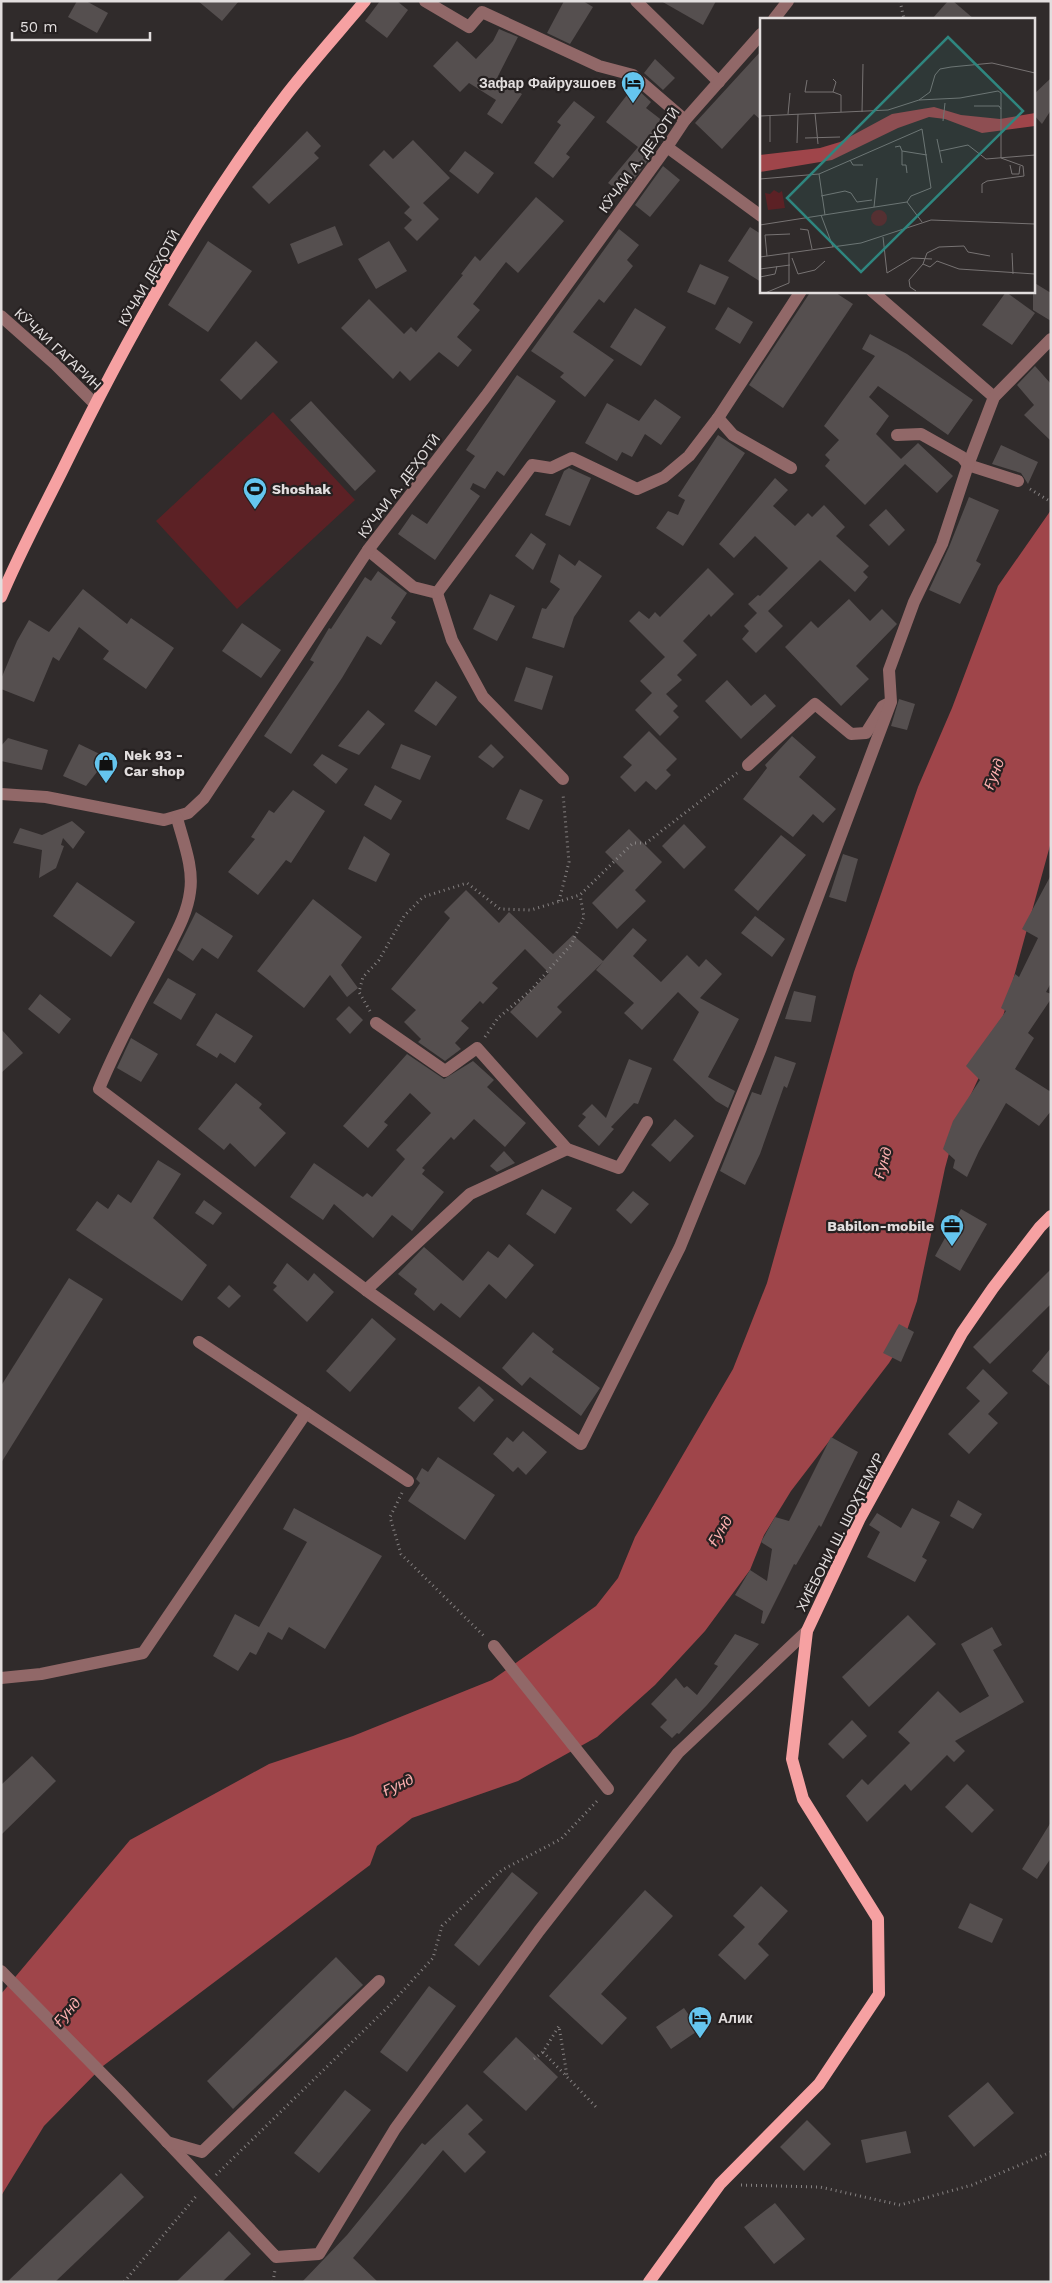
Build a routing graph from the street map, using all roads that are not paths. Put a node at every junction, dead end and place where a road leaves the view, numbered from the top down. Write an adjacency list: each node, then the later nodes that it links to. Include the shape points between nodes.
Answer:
1 (365, 1): 16 (main road, КӮЧАИ ДЕҲОТӢ, via 288,93 249,146 167,274)
2 (426, 1): 8 (street, via 469,27 482,12 599,66 633,75)
3 (636, 1): 7 (street)
4 (788, 1): 5 (street)
5 (775, 18)
6 (760, 35): 7 (street, КӮЧАИ А. ДЕҲОТӢ)
7 (719, 82): 8 (street, КӮЧАИ А. ДЕҲОТӢ)
8 (685, 120): 9 (street, КӮЧАИ А. ДЕҲОТӢ)
9 (667, 148): 10 (street); 22 (street, КӮЧАИ А. ДЕҲОТӢ, via 486,396)
10 (760, 215)
11 (799, 292): 17 (street)
12 (873, 292): 15 (street)
13 (1, 316): 16 (street, КӮЧАИ ГАГАРИН)
14 (1051, 339): 15 (street)
15 (994, 397): 19 (street)
16 (95, 404): 24 (main road, КӮЧАИ ДЕҲОТӢ, via 19,554)
17 (718, 418): 20 (street, via 733,435); 23 (street, via 689,456 664,477 637,489 572,458 551,468 532,466)
18 (897, 435): 19 (street, via 920,434 962,457)
19 (968, 465): 21 (street); 25 (street, via 942,544 914,602 889,670)
20 (791, 468)
21 (1018, 481)
22 (368, 550): 23 (street, via 413,587); 29 (street, КӮЧАИ А. ДЕҲОТӢ, via 204,798 188,813)
23 (437, 593): 27 (street, via 452,640 483,697)
24 (1, 597)
25 (891, 702): 26 (street, via 882,706 866,732 851,734 815,704); 34 (street, via 761,1048 680,1247 582,1444)
26 (748, 765)
27 (563, 779)
28 (1, 794): 29 (street, via 46,797 164,820)
29 (177, 818): 34 (street, via 191,873 184,914 99,1089)
30 (376, 1023): 32 (street, via 444,1071 477,1048)
31 (647, 1122): 32 (street, via 619,1168)
32 (568, 1149): 34 (street, via 470,1194)
33 (1051, 1216): 38 (main road, ХИЁБОНИ Ш. ШОҲТЕМУР, via 962,1333 860,1518)
34 (366, 1290)
35 (199, 1342): 36 (street)
36 (306, 1413): 37 (street); 40 (street, via 143,1653 41,1674)
37 (408, 1481)
38 (807, 1631): 44 (street, via 678,1753 538,1931 395,2129 319,2254 276,2257); 45 (main road, ХИЁБОНИ Ш. ШОҲТЕМУР, via 792,1759 803,1799 878,1919 879,1994 819,2084 720,2184)
39 (494, 1646): 41 (street)
40 (1, 1678)
41 (608, 1789)
42 (1, 1971): 44 (street)
43 (379, 1981): 44 (street, via 202,2152)
44 (165, 2141)
45 (649, 2282)

